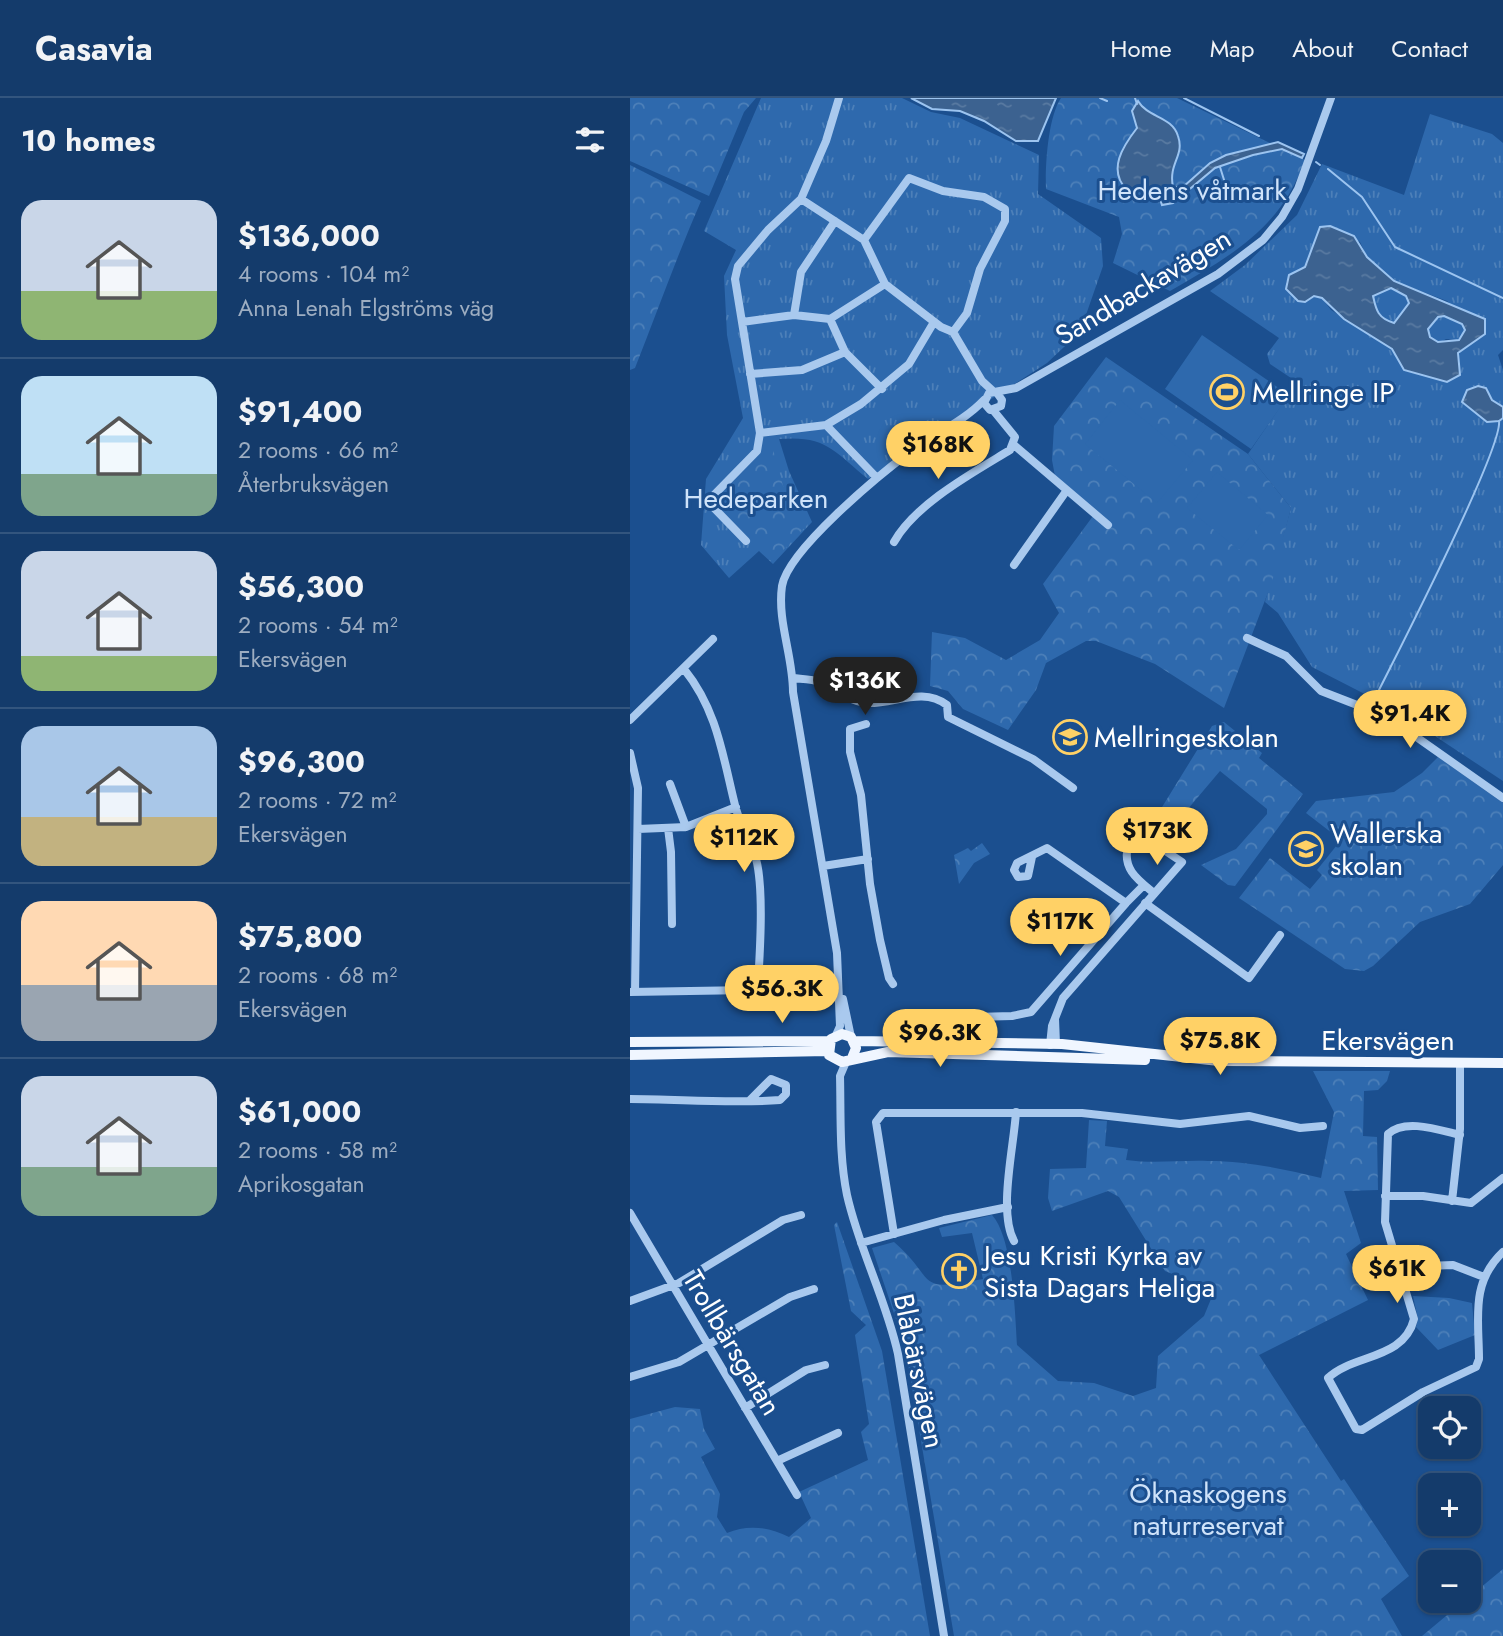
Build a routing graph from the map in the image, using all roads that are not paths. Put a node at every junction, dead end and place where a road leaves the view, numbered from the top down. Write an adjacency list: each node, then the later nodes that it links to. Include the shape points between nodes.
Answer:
1 (839, 98): 3 (street)
2 (1331, 98): 15 (street, Sandbackavägen, via 1298,189 1263,240 1218,274)
3 (801, 199): 4 (street); 9 (street, via 738,266 735,279)
4 (835, 221): 5 (street); 7 (street, via 801,272)
5 (864, 240): 6 (street); 11 (street, via 909,178 943,191 984,197 1005,209 1005,221 980,269 967,313)
6 (885, 284): 8 (street); 10 (street)
7 (794, 315): 8 (street); 9 (street)
8 (830, 319): 12 (street)
9 (742, 321): 13 (street)
10 (934, 322): 11 (street); 16 (street, via 909,364)
11 (953, 332): 14 (street)
12 (845, 352): 13 (street, via 802,370); 16 (street)
13 (750, 374): 22 (street)
14 (982, 381): 17 (street); 18 (street)
15 (1016, 388): 17 (street, Sandbackavägen); 19 (street, Sandbackavägen)
16 (882, 389): 21 (street)
17 (996, 392): 18 (street, Sandbackavägen); 19 (street)
18 (984, 399): 19 (street); 20 (street)
19 (997, 407): 20 (street); 23 (street)
20 (971, 414): 24 (street)
21 (826, 425): 22 (street); 24 (street)
22 (760, 433): 27 (street, via 757,451 710,499)
23 (1014, 445): 25 (street); 28 (street, via 907,523)
24 (877, 478): 33 (street, via 793,559 784,577 781,604)
25 (1067, 491): 26 (street); 29 (street)
26 (1108, 524)
27 (746, 541)
28 (894, 542)
29 (1014, 565)
30 (1247, 638): 39 (street, via 1286,656 1321,691 1388,718)
31 (713, 639): 32 (street)
32 (684, 669): 34 (street); 40 (street, via 701,690 717,729)
33 (793, 678): 38 (street, via 817,681 866,703 935,698 947,705 948,717 1033,760); 46 (street)
34 (630, 720)
35 (866, 724): 45 (street, via 851,727 849,736)
36 (630, 753): 43 (street, via 638,788)
37 (670, 784): 41 (street)
38 (1073, 789)
39 (1503, 798)
40 (736, 807): 41 (street); 54 (street, via 758,874 758,984 750,990)
41 (686, 827): 42 (street)
42 (668, 828): 43 (street); 51 (street)
43 (638, 830): 54 (street)
44 (1032, 857): 49 (street, via 1047,848)
45 (868, 859): 46 (street); 53 (street, via 880,940)
46 (823, 866): 55 (street)
47 (1144, 885): 48 (street); 48 (street, via 1131,873 1126,855 1128,846 1143,836 1182,862); 49 (street)
48 (1154, 892): 50 (street)
49 (1126, 903): 56 (street, via 1031,1012)
50 (1145, 903): 52 (street, via 1250,978); 60 (street, via 1063,998 1055,1019)
51 (672, 924)
52 (1280, 935)
53 (893, 984)
54 (633, 992)
55 (841, 1004): 57 (street); 59 (street, via 840,1026)
56 (930, 1015)
57 (852, 1039): 59 (main road, Ekersvägen); 60 (main road, Ekersvägen); 62 (main road, via 856,1048)
58 (630, 1042): 59 (main road)
59 (831, 1046): 61 (main road); 62 (main road); 65 (street, Blåbärsvägen)
60 (1053, 1050): 62 (main road, Ekersvägen, via 888,1052); 63 (main road, Ekersvägen, via 1188,1059)
61 (630, 1055)
62 (849, 1060): 65 (street, Blåbärsvägen)
63 (1460, 1063): 64 (main road, Ekersvägen); 70 (street)
64 (1503, 1063)
65 (840, 1076): 79 (street, Blåbärsvägen, via 844,1175)
66 (630, 1099): 67 (street)
67 (750, 1100)
68 (1016, 1112): 69 (street, via 1095,1114 1180,1124 1250,1116 1300,1128); 74 (street); 77 (street, via 878,1116)
69 (1323, 1126)
70 (1460, 1135): 72 (street, via 1421,1126 1389,1132); 73 (street)
71 (1501, 1183): 73 (street, via 1473,1202)
72 (1385, 1196): 73 (street); 81 (street, via 1385,1222)
73 (1452, 1200)
74 (1008, 1208): 77 (street); 78 (street)
75 (630, 1213): 83 (street, Trollbärsgatan)
76 (801, 1215): 83 (street, via 783,1220)
77 (894, 1234): 79 (street)
78 (1014, 1241)
79 (861, 1243): 93 (street, Blåbärsvägen, via 898,1354)
80 (1503, 1252): 82 (street)
81 (1399, 1266): 82 (street, via 1453,1265); 82 (street, via 1413,1311 1408,1333 1390,1350 1328,1378 1354,1428 1362,1430 1423,1392 1476,1367 1477,1304)
82 (1484, 1278)
83 (671, 1285): 85 (street); 86 (street, Trollbärsgatan)
84 (814, 1289): 86 (street, via 790,1297)
85 (630, 1301)
86 (708, 1346): 88 (street, via 678,1362); 89 (street, Trollbärsgatan)
87 (825, 1365): 89 (street, via 806,1370)
88 (630, 1377)
89 (745, 1408): 91 (street, Trollbärsgatan)
90 (838, 1433): 91 (street)
91 (777, 1461): 92 (street, Trollbärsgatan)
92 (797, 1495)
93 (944, 1636)

